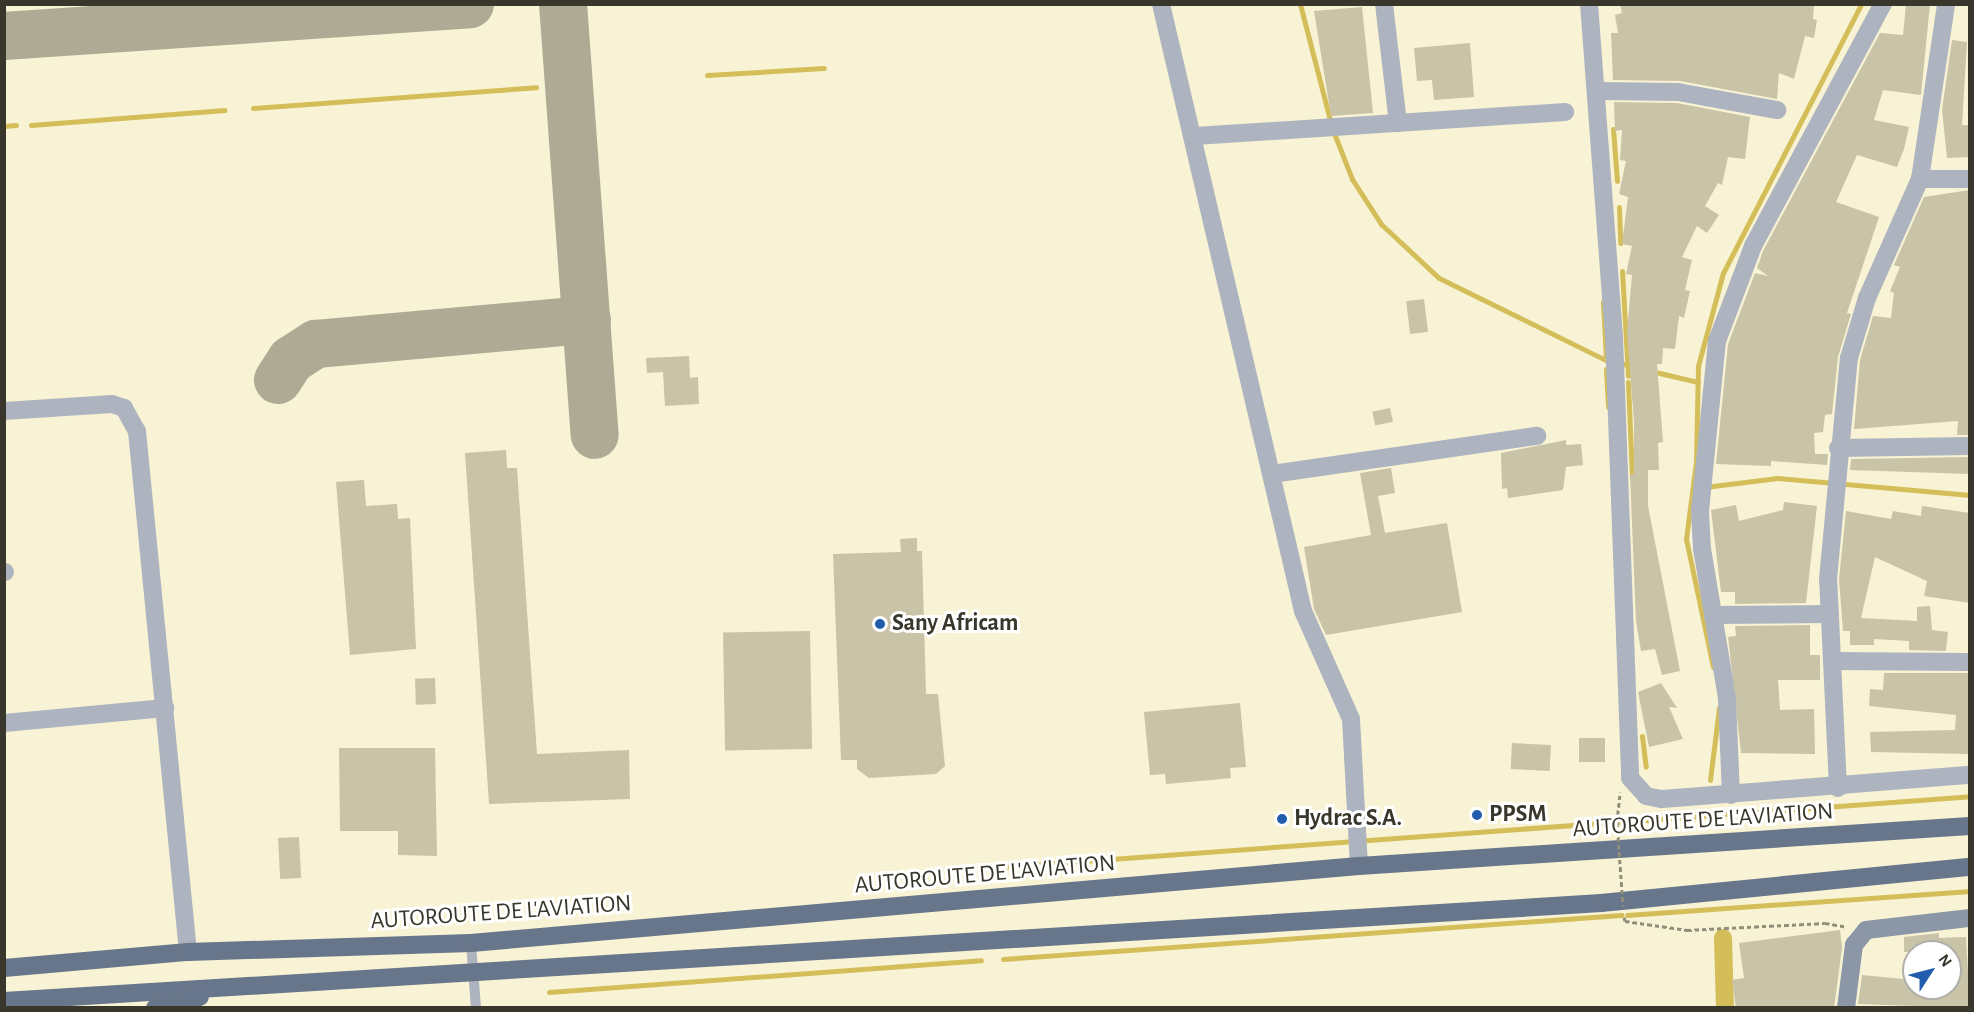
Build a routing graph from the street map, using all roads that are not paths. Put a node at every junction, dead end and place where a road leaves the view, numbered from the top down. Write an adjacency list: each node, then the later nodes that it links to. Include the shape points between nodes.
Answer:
1 (1161, 4): 10 (street)
2 (1384, 4): 9 (street)
3 (1589, 4): 6 (street)
4 (1883, 4): 19 (street, via 1753,246 1717,341 1700,511)
5 (1946, 4): 11 (street)
6 (1598, 91): 7 (street, via 1678,92); 26 (street, via 1614,336 1630,778 1646,796 1662,799)
7 (1777, 110)
8 (1565, 112): 9 (street)
9 (1398, 123): 10 (street)
10 (1195, 136): 17 (street)
11 (1920, 179): 12 (street); 16 (street, via 1867,298 1849,358)
12 (1970, 179)
13 (4, 411): 22 (street, via 112,404 133,418)
14 (1537, 436): 17 (street)
15 (1970, 446): 16 (street)
16 (1839, 448): 18 (street)
17 (1272, 474): 28 (street, via 1303,611 1351,719)
18 (1830, 614): 19 (street); 20 (street)
19 (1713, 615): 26 (street, via 1727,698)
20 (1832, 661): 21 (street); 25 (street)
21 (1970, 662)
22 (165, 708): 23 (street); 32 (street)
23 (4, 723)
24 (1970, 776): 25 (street)
25 (1839, 788): 26 (street)
26 (1731, 795)
27 (1970, 826): 28 (highway, AUTOROUTE DE L'AVIATION)
28 (1359, 866): 31 (highway, AUTOROUTE DE L'AVIATION)
29 (1970, 867): 34 (highway, via 1601,903)
30 (1970, 918): 39 (main road, via 1866,930 1854,945)
31 (471, 943): 32 (highway, AUTOROUTE DE L'AVIATION); 34 (lane)
32 (188, 952): 33 (highway, AUTOROUTE DE L'AVIATION)
33 (4, 968)
34 (472, 973): 35 (highway); 38 (lane)
35 (244, 986): 36 (highway); 37 (highway)
36 (4, 1001)
37 (155, 1008)
38 (476, 1008)
39 (1846, 1008)

